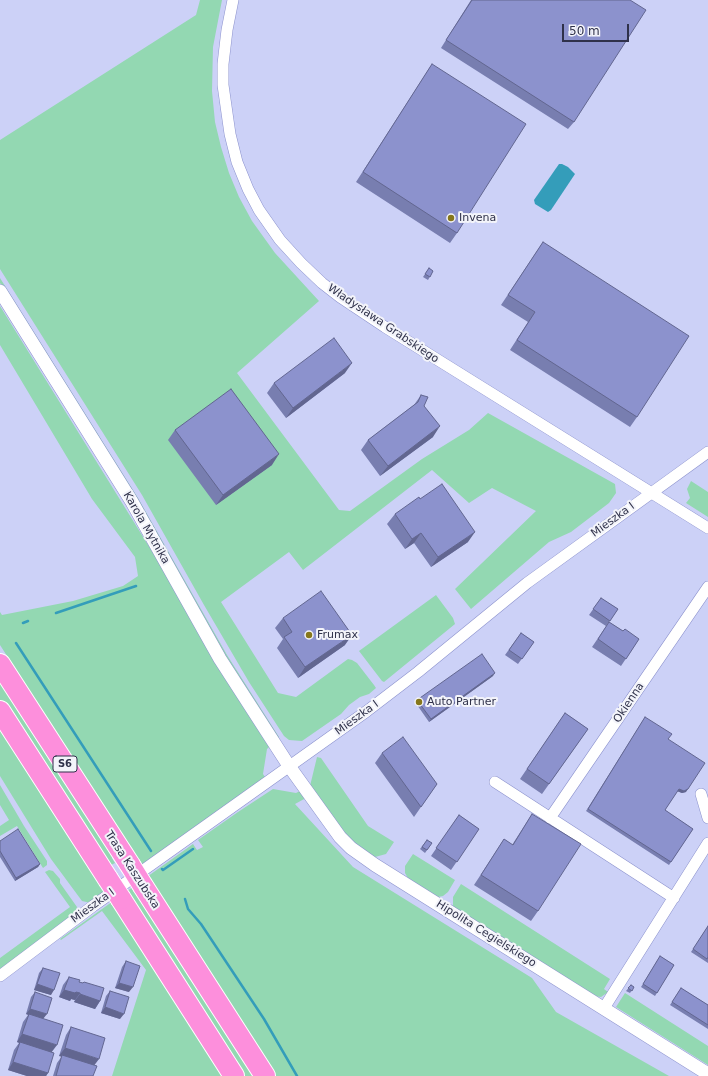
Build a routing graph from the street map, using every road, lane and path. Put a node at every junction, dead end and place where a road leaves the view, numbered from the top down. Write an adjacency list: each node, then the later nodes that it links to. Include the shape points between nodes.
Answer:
1 (234, 0): 4 (street, Władysława Grabskiego, via 223,64 223,85 230,134 237,162 248,189 280,240 322,283 359,311)
2 (0, 291): 9 (street, Karola Mytnika, via 132,502 220,659)
3 (708, 452): 4 (street, Mieszka I)
4 (650, 493): 5 (street, Władysława Grabskiego); 9 (street, Mieszka I, via 527,583 418,672)
5 (708, 528)
6 (708, 587): 12 (street, Okienna)
7 (0, 664): 20 (highway, Trasa Kaszubska / S6, bridge)
8 (0, 711): 19 (highway, S6, bridge)
9 (289, 766): 16 (street, Mieszka I, via 86,911); 17 (street, Hipolita Cegielskiego, via 340,837 351,848)
10 (495, 782): 12 (street)
11 (701, 794): 13 (street)
12 (550, 818): 15 (street)
13 (708, 818)
14 (708, 844): 15 (street)
15 (674, 898): 17 (street)
16 (0, 976)
17 (604, 1008): 18 (street, Hipolita Cegielskiego)
18 (708, 1074)
19 (234, 1076)
20 (265, 1076)

